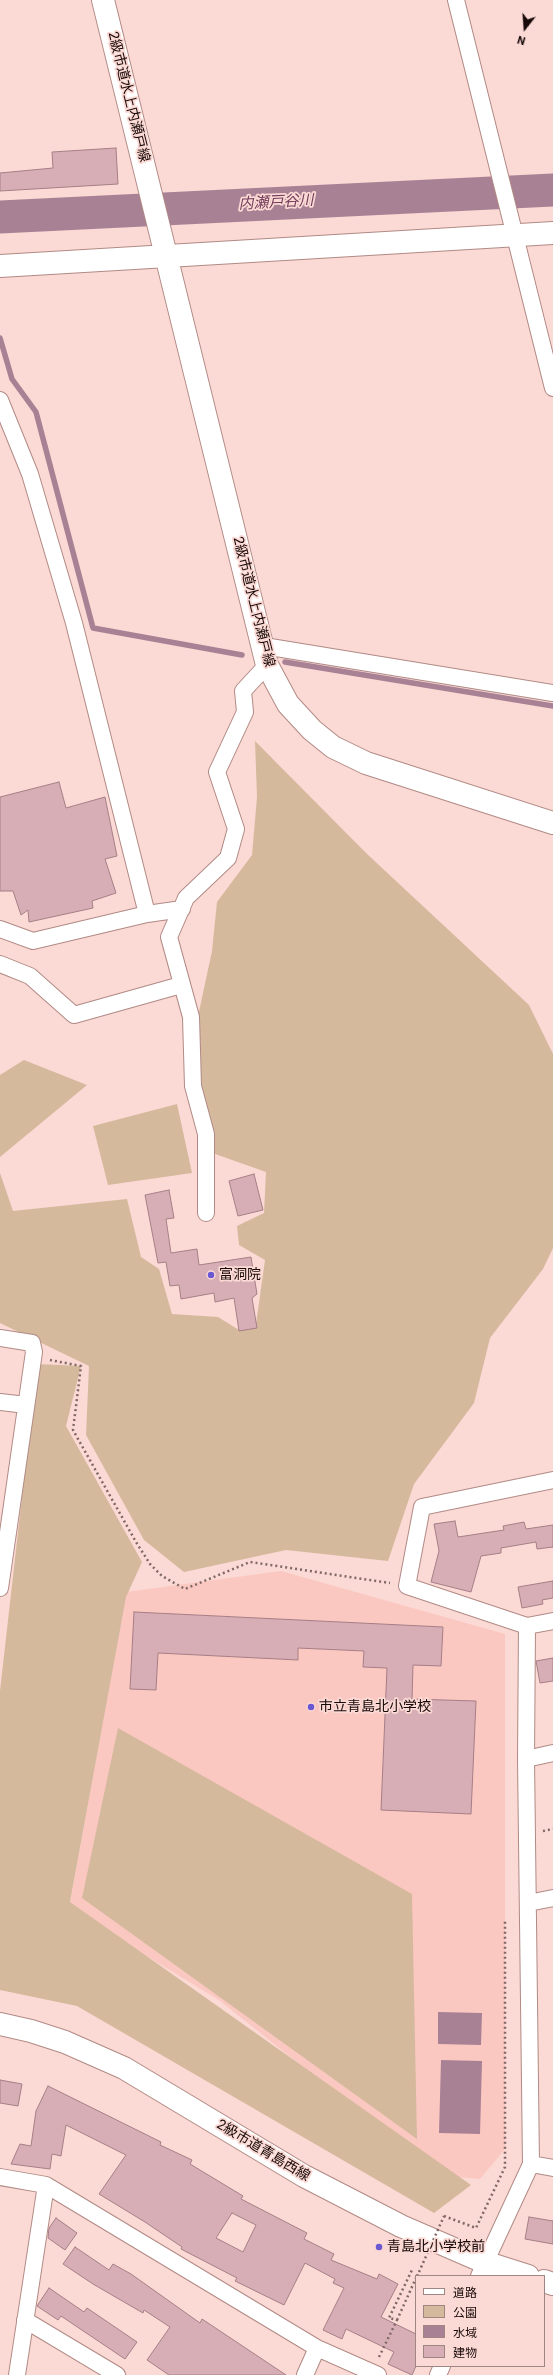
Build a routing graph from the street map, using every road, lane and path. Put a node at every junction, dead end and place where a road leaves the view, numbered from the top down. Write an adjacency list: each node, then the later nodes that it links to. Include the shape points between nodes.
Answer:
1 (103, 0): 5 (street, 2級市道水上内瀬戸線)
2 (456, 0): 4 (street)
3 (553, 233): 4 (street)
4 (515, 235): 5 (street); 7 (street)
5 (166, 256): 6 (street); 9 (street, 2級市道水上内瀬戸線)
6 (0, 266)
7 (553, 388)
8 (0, 400): 13 (street, via 30,474 74,623)
9 (266, 655): 10 (street); 11 (street, 2級市道水上内瀬戸線, via 288,704 312,730 333,747 366,763); 12 (street, via 243,691 245,712 217,772 236,830 228,858 186,898)
10 (553, 693)
11 (553, 823)
12 (182, 909): 13 (street); 16 (street, via 169,937)
13 (147, 914): 14 (street, via 33,941)
14 (0, 929)
15 (0, 964): 16 (street, via 30,976 74,1015)
16 (181, 985): 17 (street, via 191,1017 193,1086 206,1134)
17 (206, 1213)
18 (0, 1338): 19 (street, via 32,1343)
19 (33, 1358): 21 (street); 23 (path, via 81,1366 73,1430 136,1542 150,1564 162,1576 185,1589 250,1562)
20 (0, 1402): 21 (street)
21 (26, 1406): 24 (street)
22 (553, 1480): 23 (street, via 422,1507)
23 (406, 1586): 26 (street)
24 (0, 1588)
25 (553, 1621): 26 (street)
26 (527, 1626): 28 (street)
27 (553, 1753): 28 (street)
28 (526, 1759): 30 (street)
29 (553, 1898): 30 (street)
30 (528, 1903): 33 (street)
31 (505, 1919): 39 (path, bridge, via 505,2167 476,2228 444,2216)
32 (0, 2024): 37 (street, 2級市道青島西線, via 65,2042 124,2068 304,2176)
33 (532, 2164): 34 (street); 37 (street)
34 (553, 2168)
35 (0, 2176): 36 (street)
36 (46, 2185): 42 (street); 44 (street)
37 (482, 2269): 40 (street, 2級市道青島西線)
38 (412, 2270): 43 (path, via 389,2318)
39 (417, 2275)
40 (521, 2275)
41 (415, 2279): 43 (path)
42 (25, 2320): 46 (street); 47 (street)
43 (397, 2320): 45 (path)
44 (317, 2348): 45 (street); 48 (street)
45 (374, 2374)
46 (17, 2375)
47 (117, 2375)
48 (305, 2375)

